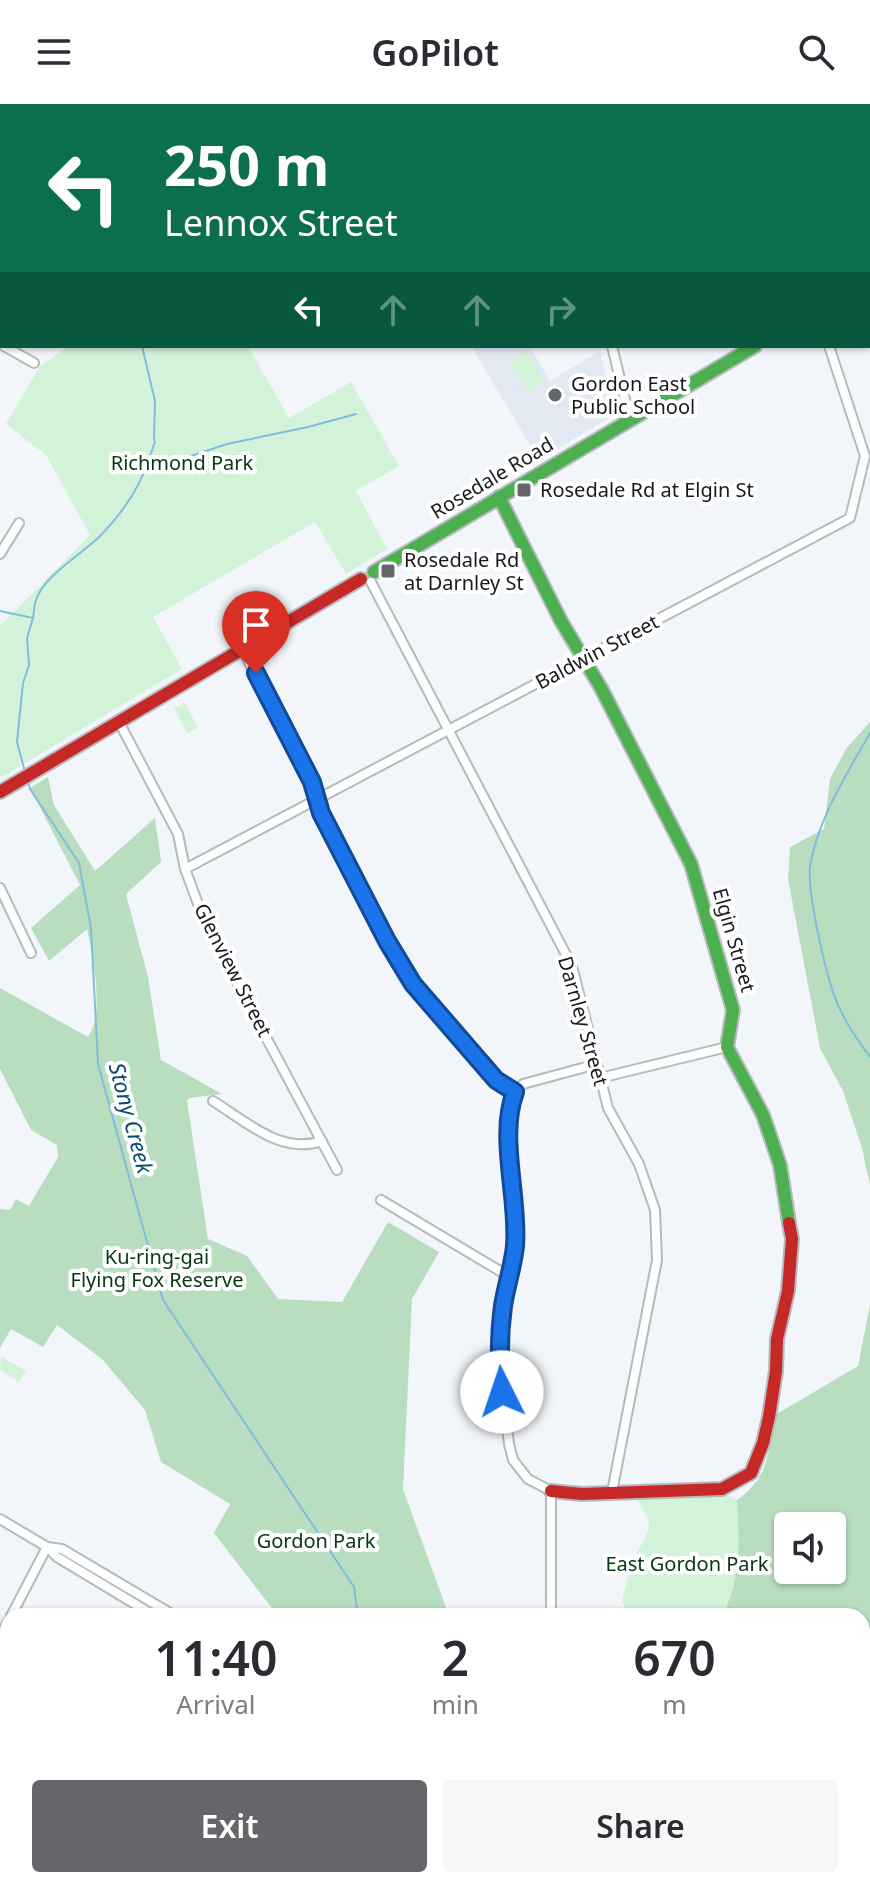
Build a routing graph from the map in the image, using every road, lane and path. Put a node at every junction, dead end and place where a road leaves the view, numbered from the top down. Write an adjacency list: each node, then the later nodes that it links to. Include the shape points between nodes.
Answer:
1 (7, 348): 5 (street)
2 (612, 348): 6 (street)
3 (752, 348): 6 (street, Rosedale Road)
4 (830, 348): 12 (street, Baldwin Street, via 865,456 850,518)
5 (34, 363)
6 (630, 420): 7 (street, Rosedale Road)
7 (499, 497): 10 (street, Rosedale Road); 12 (street, Elgin Street)
8 (19, 523): 9 (street)
9 (0, 554)
10 (369, 578): 11 (street, Rosedale Road); 14 (street, Darnley Street)
11 (242, 649): 13 (street, Rosedale Road); 16 (street)
12 (584, 659): 14 (street, Baldwin Street); 20 (street, Elgin Street, via 691,864 733,1010)
13 (119, 722): 15 (street, Rosedale Road); 17 (street, Glenview Street, via 178,834)
14 (450, 730): 16 (street, Baldwin Street); 21 (street, Darnley Street, via 572,966)
15 (0, 792)
16 (317, 799): 17 (street, Baldwin Street); 23 (street, via 413,984 496,1080)
17 (185, 869): 25 (street, Glenview Street, via 206,925)
18 (0, 888): 19 (street)
19 (31, 953)
20 (727, 1047): 22 (street); 30 (street, via 763,1115 780,1165 792,1239 763,1443 751,1473 722,1489)
21 (597, 1064): 22 (street, Darnley Street); 23 (street, via 523,1084)
22 (600, 1078): 30 (street, Darnley Street, via 608,1108 639,1164 655,1210 657,1260)
23 (515, 1092): 28 (street, via 510,1137 515,1244)
24 (213, 1101): 25 (street, via 279,1142 306,1146)
25 (322, 1141): 26 (street, Glenview Street)
26 (337, 1170)
27 (381, 1200): 28 (street)
28 (510, 1277): 29 (street, via 499,1363 509,1444 513,1460 528,1479)
29 (551, 1491): 30 (street); 36 (street)
30 (612, 1492)
31 (0, 1519): 32 (street)
32 (47, 1547): 33 (street); 34 (street); 35 (street, via 62,1549)
33 (15, 1608)
34 (142, 1608)
35 (162, 1608)
36 (551, 1608)

